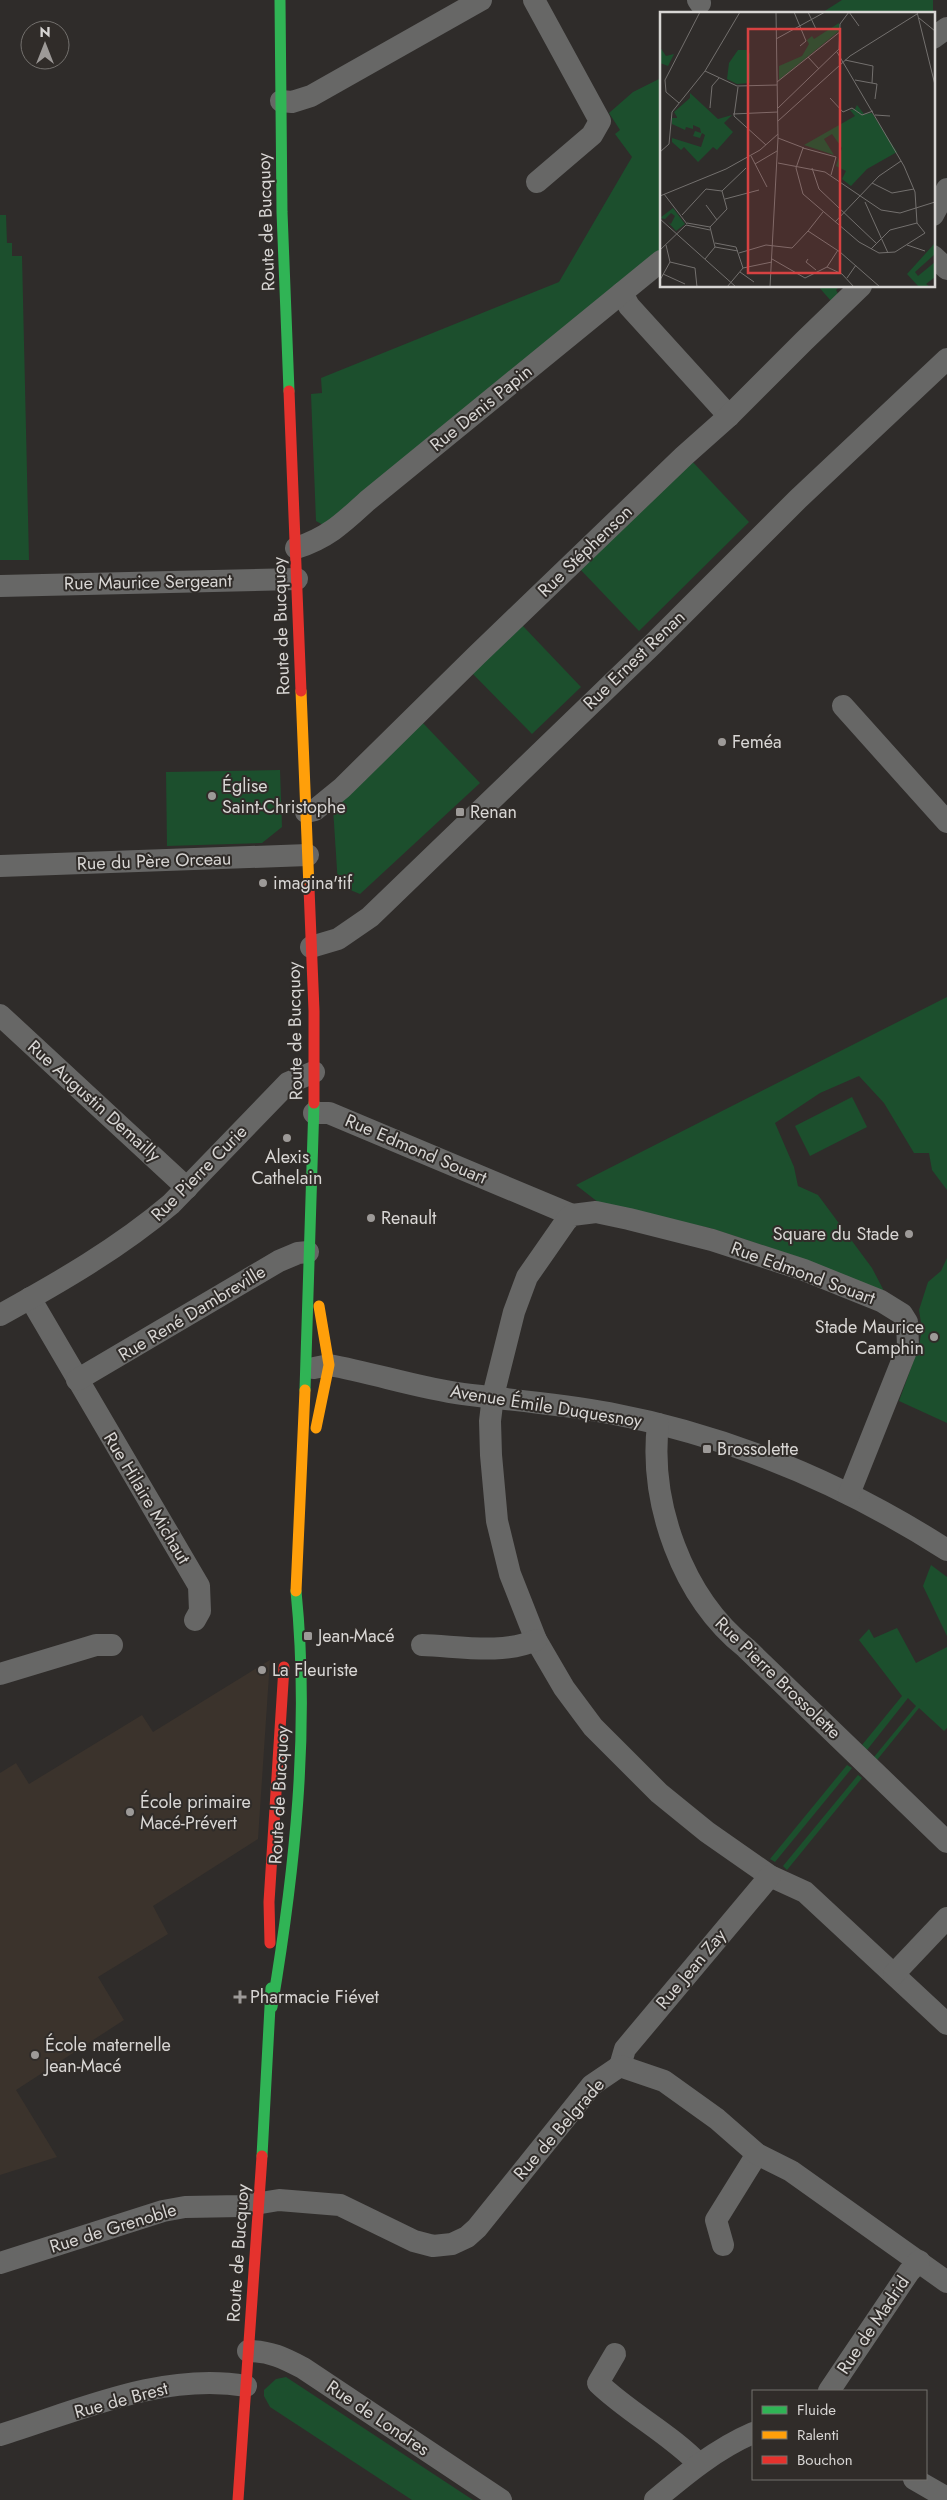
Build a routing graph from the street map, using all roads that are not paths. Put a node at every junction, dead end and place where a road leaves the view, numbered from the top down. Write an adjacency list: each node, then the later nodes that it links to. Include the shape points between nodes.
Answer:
1 (280, 0): 6 (main road, Route de Bucquoy)
2 (481, 0): 6 (street, via 311,96 292,102)
3 (534, 0): 7 (street, via 600,121 592,135)
4 (947, 28): 5 (street)
5 (934, 37)
6 (281, 101): 17 (main road, Route de Bucquoy, via 282,212)
7 (537, 182)
8 (947, 189): 9 (street)
9 (934, 213)
10 (934, 257): 12 (street)
11 (660, 262): 14 (street, Rue Denis Papin)
12 (947, 269)
13 (860, 288): 16 (street, Rue Stéphenson)
14 (622, 293): 16 (street, via 629,306); 17 (street, Rue Denis Papin, via 332,532 317,542)
15 (947, 359): 25 (street, Rue Ernest Renan, via 798,499 370,917 338,938)
16 (729, 416): 21 (street, Rue Stéphenson, via 342,788 315,810)
17 (296, 548): 18 (main road, Route de Bucquoy)
18 (297, 579): 19 (street, Rue Maurice Sergeant); 21 (main road, Route de Bucquoy)
19 (0, 586)
20 (843, 706): 22 (street)
21 (306, 812): 23 (main road, Route de Bucquoy)
22 (947, 822)
23 (308, 855): 24 (street, Rue du Père Orceau); 25 (main road, Route de Bucquoy)
24 (0, 866)
25 (311, 947): 27 (main road, Route de Bucquoy)
26 (0, 1015): 29 (street, Rue Augustin Demailly)
27 (314, 1072): 28 (main road, Route de Bucquoy); 29 (street, Rue Pierre Curie, via 288,1082)
28 (314, 1112): 30 (street, Rue Edmond Souart, via 330,1113); 31 (main road, Route de Bucquoy)
29 (187, 1188): 32 (street, Rue Pierre Curie, via 124,1242)
30 (572, 1215): 38 (street, via 528,1276 514,1312); 40 (street, Rue Edmond Souart, via 596,1212 712,1240 804,1270 881,1301 902,1314 908,1329 908,1346)
31 (308, 1252): 34 (main road, Route de Bucquoy); 35 (main road, Route de Bucquoy); 37 (street, Rue René Dambreville, via 279,1261)
32 (30, 1298): 33 (street, Rue Pierre Curie); 37 (street, Rue Hilaire Michaut)
33 (0, 1315)
34 (307, 1318): 35 (street, via 314,1349); 36 (main road, Route de Bucquoy)
35 (330, 1365): 36 (street); 38 (street, Avenue Émile Duquesnoy, via 462,1394); 41 (main road, Route de Bucquoy)
36 (306, 1370): 41 (main road, Route de Bucquoy)
37 (77, 1380): 44 (street, Rue Hilaire Michaut, via 199,1586 200,1611)
38 (493, 1396): 39 (street, Avenue Émile Duquesnoy, via 610,1413); 46 (street, via 491,1455 497,1521 510,1574)
39 (658, 1424): 40 (street, Avenue Émile Duquesnoy, via 789,1466); 51 (street, Rue Pierre Brossolette, via 659,1498 670,1536 715,1618)
40 (849, 1494): 42 (street, Avenue Émile Duquesnoy)
41 (298, 1513): 43 (main road, Route de Bucquoy)
42 (947, 1550)
43 (295, 1583): 45 (main road, Route de Bucquoy); 55 (main road, Route de Bucquoy, via 301,1643 300,1757 289,1904)
44 (195, 1620)
45 (287, 1632)
46 (536, 1640): 47 (street, via 524,1646 501,1647); 52 (street, via 564,1688 593,1727 659,1793)
47 (422, 1644)
48 (112, 1645): 50 (street, via 96,1645)
49 (285, 1656): 55 (main road, Route de Bucquoy, via 269,1902)
50 (0, 1674)
51 (947, 1842)
52 (770, 1876): 54 (street, via 805,1892); 57 (street, Rue Jean Zay, via 625,2049)
53 (947, 1918): 54 (street)
54 (894, 1974): 56 (street)
55 (272, 2007): 59 (main road, Route de Bucquoy)
56 (947, 2024)
57 (620, 2066): 58 (street, Rue de Belgrade, via 664,2081 717,2119); 59 (street, Rue de Belgrade, via 592,2085 477,2228 452,2244 433,2246 414,2241 340,2205 279,2200)
58 (757, 2154): 60 (street, via 716,2220); 61 (street, Rue de Belgrade, via 791,2171)
59 (258, 2204): 62 (street, Rue de Grenoble, via 164,2211); 64 (main road, Route de Bucquoy)
60 (723, 2245)
61 (919, 2261): 63 (street, Rue de Belgrade); 67 (street, Rue de Madrid)
62 (0, 2263)
63 (947, 2282)
64 (248, 2351): 66 (main road, Route de Bucquoy); 74 (street, Rue de Londres, via 265,2351 303,2368)
65 (614, 2354): 70 (street, via 598,2383)
66 (246, 2386): 69 (street, Rue de Brest, via 181,2384 142,2391); 73 (main road, Route de Bucquoy)
67 (830, 2390)
68 (752, 2433): 70 (street, via 728,2444)
69 (0, 2435)
70 (699, 2464): 75 (street)
71 (916, 2480): 72 (street)
72 (947, 2498)
73 (238, 2500)
74 (501, 2500)
75 (656, 2500)

